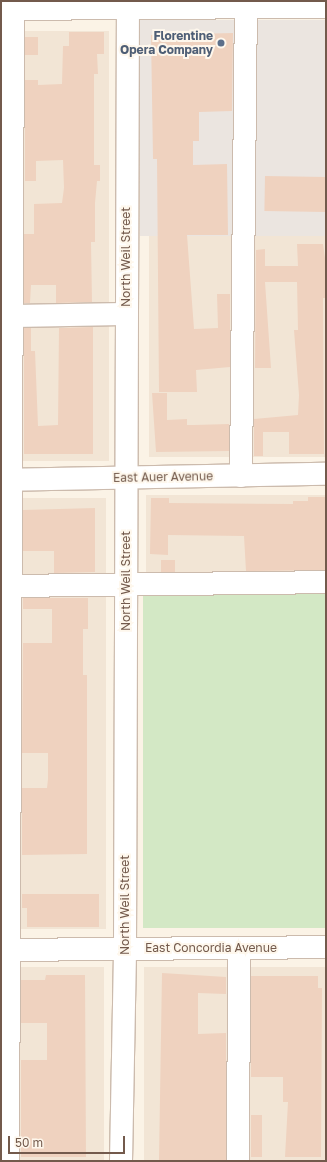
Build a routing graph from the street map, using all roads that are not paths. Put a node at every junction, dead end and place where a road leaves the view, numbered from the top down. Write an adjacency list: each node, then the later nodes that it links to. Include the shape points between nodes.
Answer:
1 (128, 4): 3 (street); 4 (street); 5 (street, North Weil Street)
2 (314, 5): 4 (street)
3 (9, 6): 6 (street)
4 (246, 7): 8 (street)
5 (126, 314): 6 (street); 9 (street, North Weil Street)
6 (12, 316): 10 (street)
7 (326, 474): 8 (street, East Auer Avenue)
8 (241, 476): 9 (street, East Auer Avenue)
9 (126, 477): 10 (street, East Auer Avenue); 12 (street, North Weil Street)
10 (6, 480): 13 (street)
11 (326, 582): 12 (street)
12 (126, 583): 13 (street); 16 (street, North Weil Street)
13 (9, 586): 17 (street)
14 (326, 947): 15 (street, East Concordia Avenue)
15 (239, 948): 16 (street, East Concordia Avenue); 20 (street)
16 (125, 949): 17 (street, East Concordia Avenue); 19 (street, North Weil Street)
17 (4, 950): 18 (street)
18 (8, 1161)
19 (121, 1161)
20 (238, 1161)

